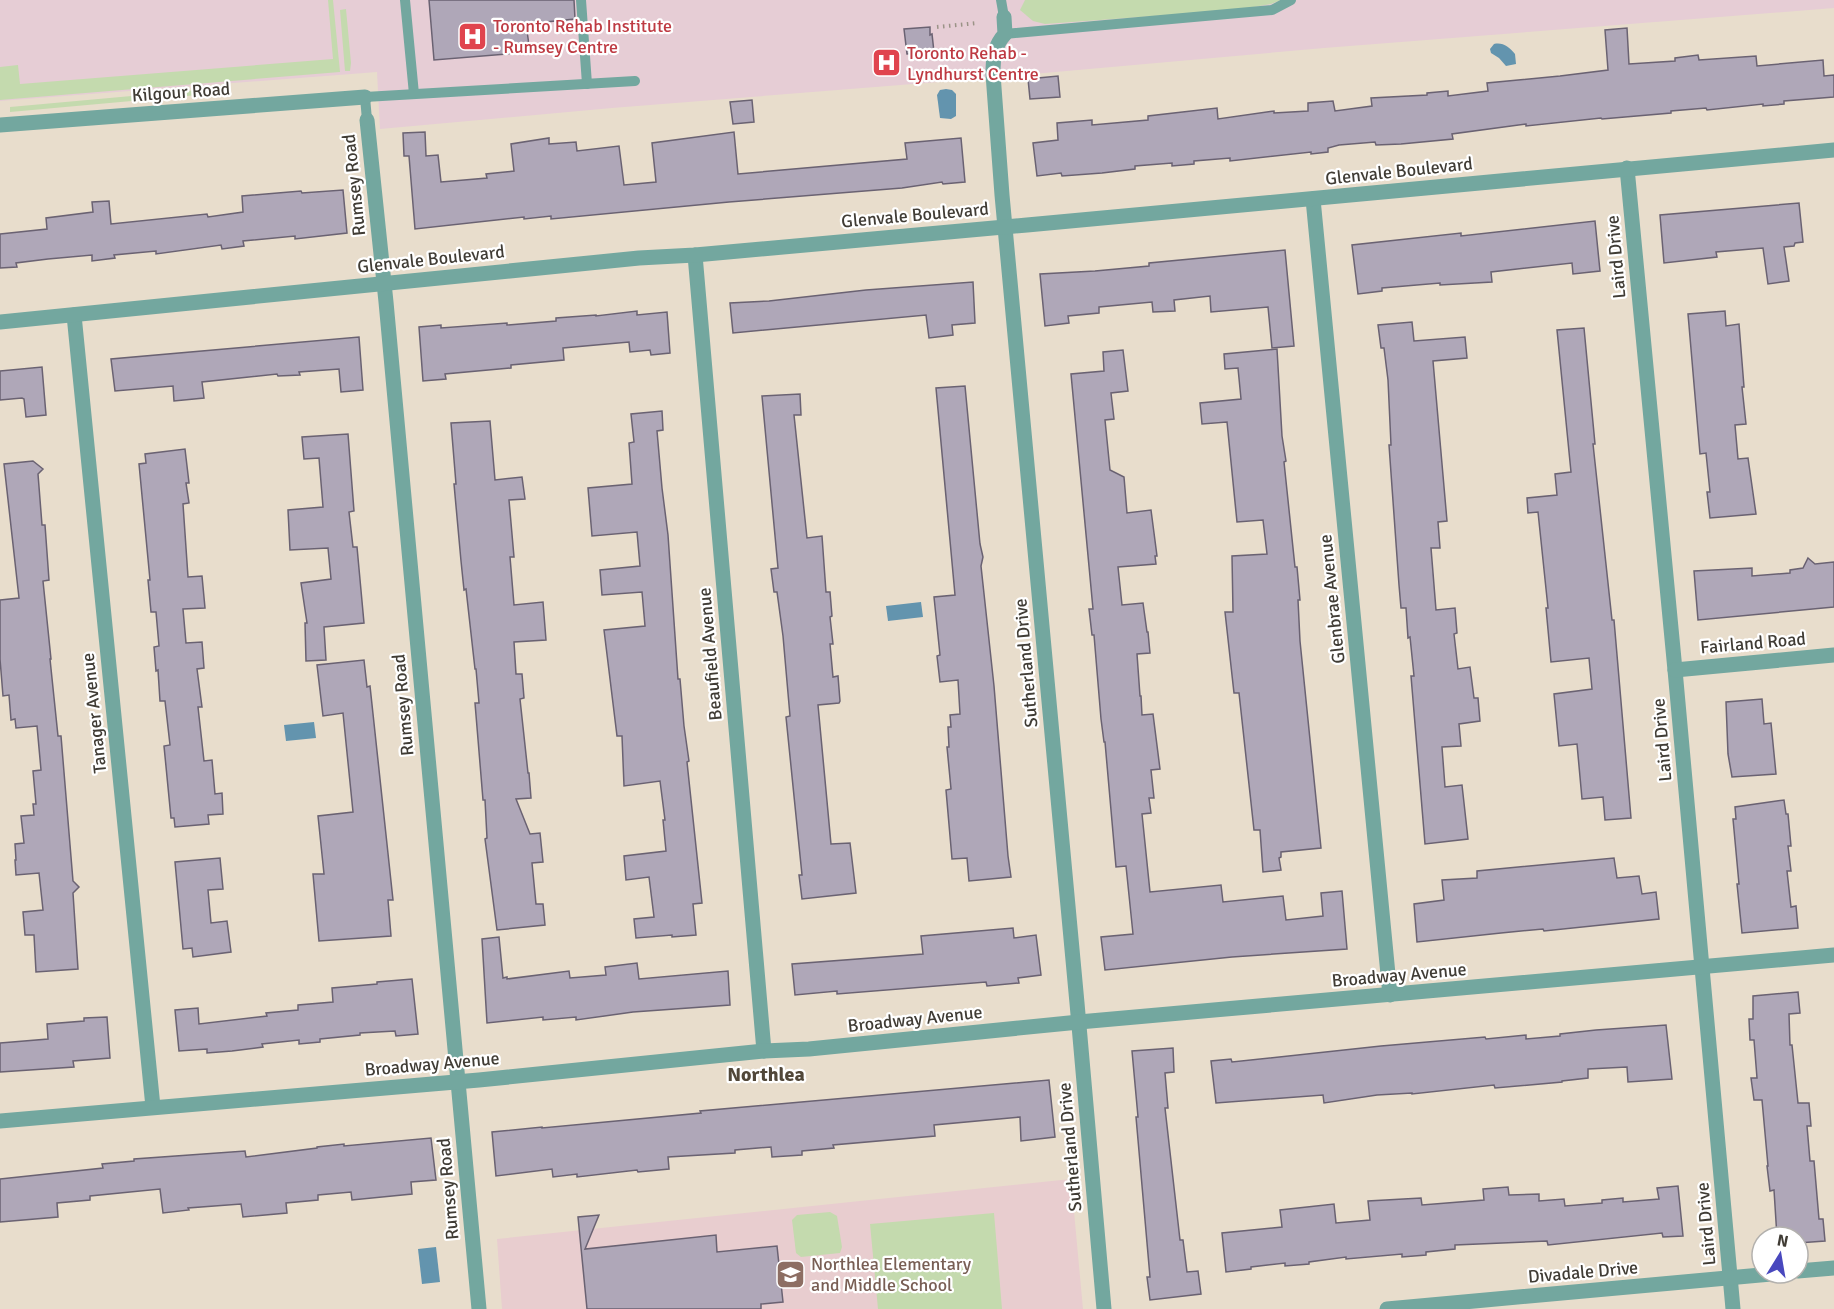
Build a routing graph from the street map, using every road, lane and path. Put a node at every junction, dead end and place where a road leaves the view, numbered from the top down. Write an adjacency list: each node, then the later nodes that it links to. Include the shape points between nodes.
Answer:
1 (405, 0): 11 (lane)
2 (581, 0): 10 (lane)
3 (1001, 0): 5 (lane)
4 (1291, 0): 8 (lane, via 1272,10)
5 (1004, 17): 8 (street, Sutherland Drive)
6 (978, 23): 7 (path)
7 (937, 27)
8 (1005, 34): 18 (street, Sutherland Drive, via 993,56 993,74)
9 (636, 81): 10 (lane)
10 (587, 84): 11 (lane)
11 (414, 94): 12 (lane)
12 (365, 97): 13 (lane, Rumsey Road); 14 (street, Kilgour Road)
13 (367, 120): 20 (street, Rumsey Road)
14 (0, 125)
15 (1834, 150): 16 (street, Glenvale Boulevard)
16 (1627, 168): 17 (street, Glenvale Boulevard); 24 (street, Laird Drive)
17 (1313, 199): 18 (street, Glenvale Boulevard); 27 (street, Glenbrae Avenue)
18 (1005, 227): 19 (street, Glenvale Boulevard); 28 (street, Sutherland Drive)
19 (695, 255): 20 (street, Glenvale Boulevard); 29 (street, Beaufield Avenue)
20 (384, 283): 21 (street, Glenvale Boulevard); 30 (street, Rumsey Road)
21 (74, 315): 22 (street, Glenvale Boulevard); 31 (street, Tanager Avenue)
22 (0, 322)
23 (1834, 655): 24 (street, Fairland Road)
24 (1675, 670): 26 (street, Laird Drive)
25 (1834, 955): 26 (street, Broadway Avenue)
26 (1703, 967): 27 (street, Broadway Avenue); 36 (street, Laird Drive)
27 (1389, 995): 28 (street, Broadway Avenue)
28 (1079, 1022): 29 (street, Broadway Avenue); 38 (street, Sutherland Drive)
29 (764, 1051): 30 (street, Broadway Avenue)
30 (458, 1082): 31 (street, Broadway Avenue); 37 (street, Rumsey Road)
31 (153, 1107): 32 (street, Broadway Avenue)
32 (0, 1121)
33 (1834, 1268): 34 (street)
34 (1810, 1270)
35 (1750, 1276): 36 (street, Divadale Drive)
36 (1730, 1278): 39 (street, Divadale Drive); 40 (street, Laird Drive)
37 (479, 1309)
38 (1104, 1309)
39 (1387, 1309)
40 (1733, 1309)

